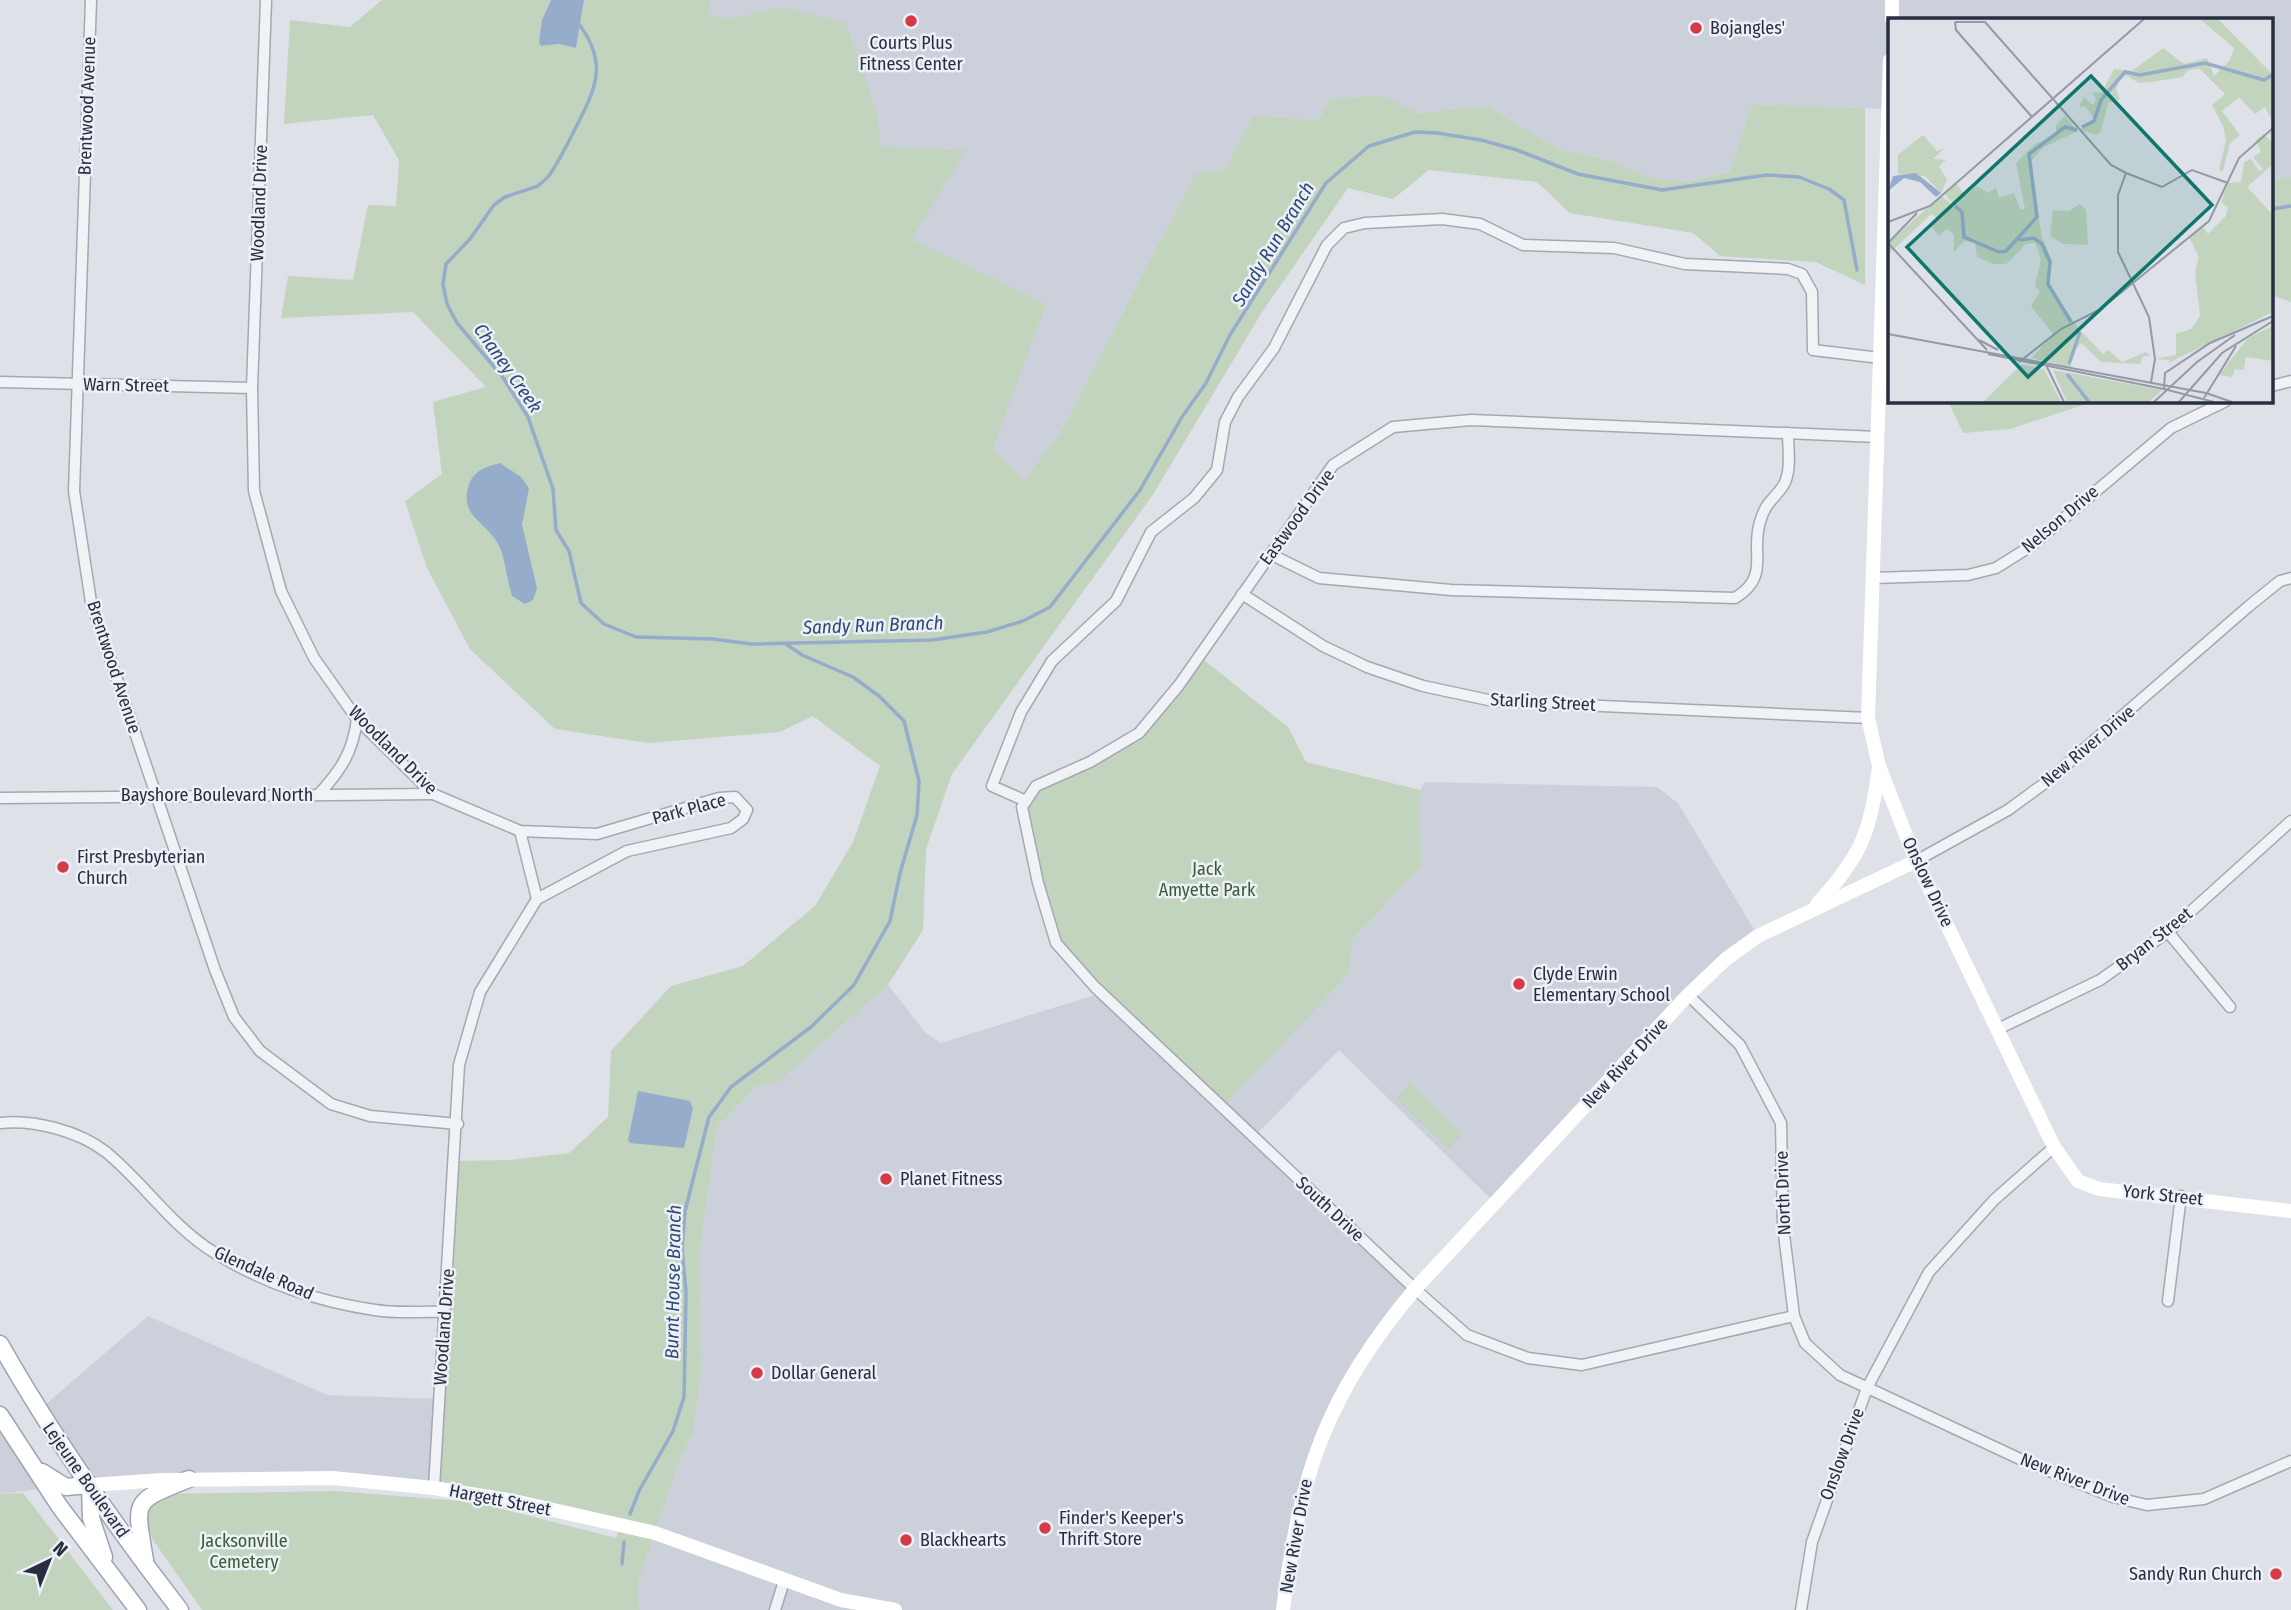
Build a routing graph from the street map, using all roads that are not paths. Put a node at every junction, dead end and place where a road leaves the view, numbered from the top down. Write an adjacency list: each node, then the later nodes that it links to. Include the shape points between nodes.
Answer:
1 (91, 0): 9 (street, Brentwood Avenue)
2 (266, 0): 11 (street, Woodland Drive)
3 (1892, 0): 4 (street)
4 (1892, 18)
5 (1888, 120): 6 (street, Onslow Drive)
6 (1880, 358): 14 (street, Onslow Drive); 26 (street, via 1813,350 1812,292 1802,274 1788,269 1685,264 1614,248 1523,245 1480,225 1442,219 1344,228 1327,245 1274,348 1238,397 1225,422 1217,470 1194,498 1151,532 1116,601 1052,661 1021,712 992,786)
7 (2291, 381): 10 (street)
8 (0, 382): 9 (street, Warn Street)
9 (78, 384): 11 (street, Warn Street); 24 (street, Brentwood Avenue, via 74,491 92,603)
10 (2274, 385)
11 (252, 388): 20 (street, Woodland Drive, via 254,491 281,591 314,658)
12 (2224, 402): 16 (street, Nelson Drive, via 2171,428 2031,546 1996,568 1968,575)
13 (1788, 433): 14 (street, Eastwood Drive); 15 (street, Eastwood Drive, via 1471,420 1393,427 1333,465); 15 (street, via 1784,485 1768,500 1759,525 1758,570 1751,589 1735,598 1451,590 1319,578)
14 (1878, 437): 16 (street, Onslow Drive)
15 (1270, 554): 18 (street, Eastwood Drive)
16 (1872, 578): 19 (street, Onslow Drive)
17 (2291, 578): 29 (street, New River Drive, via 2280,581 2249,606 2045,783 2008,810)
18 (1242, 594): 19 (street, Starling Street, via 1323,646 1367,667 1423,686 1493,701); 26 (street, Eastwood Drive, via 1179,685 1139,733 1036,786)
19 (1868, 718): 21 (street, Onslow Drive)
20 (357, 719): 22 (street, via 354,744 345,764); 23 (street, Woodland Drive)
21 (1879, 766): 29 (street, Onslow Drive); 31 (street, via 1863,844 1842,877)
22 (319, 794): 23 (street, Bayshore Boulevard North); 24 (street, Bayshore Boulevard North)
23 (433, 794): 28 (street, Woodland Drive)
24 (156, 795): 25 (street, Bayshore Boulevard North); 37 (street, Brentwood Avenue, via 224,993 234,1017 260,1051 331,1104 370,1116)
25 (0, 798)
26 (1024, 804): 41 (street, South Drive, via 1038,883 1056,943 1096,987)
27 (2291, 821): 32 (street, Bryan Street)
28 (520, 831): 30 (street); 30 (street, Park Place, via 597,834 719,798 735,797 747,810 731,828 627,851)
29 (1916, 862): 31 (street, New River Drive); 35 (street, Onslow Drive)
30 (537, 899): 37 (street, Woodland Drive, via 480,992 459,1065)
31 (1811, 911): 33 (street, New River Drive, via 1758,936)
32 (2168, 932): 34 (street); 35 (street, Bryan Street, via 2100,980)
33 (1688, 995): 41 (street, New River Drive); 44 (street, North Drive, via 1740,1045 1781,1123 1783,1226)
34 (2230, 1007)
35 (1998, 1029): 38 (street, Onslow Drive)
36 (0, 1123): 43 (street, Glendale Road, via 21,1120 74,1136 105,1152 164,1212 215,1253 302,1294 377,1311)
37 (458, 1124): 43 (street, Woodland Drive)
38 (2054, 1147): 39 (street, York Street, via 2078,1181 2099,1189); 47 (street, Onslow Drive, via 1994,1200 1929,1272)
39 (2181, 1196): 40 (street, York Street); 42 (street)
40 (2291, 1211)
41 (1415, 1289): 44 (street, South Drive, via 1468,1335 1528,1358 1581,1365); 62 (street, New River Drive, via 1374,1338 1339,1397 1314,1453 1291,1545)
42 (2168, 1301)
43 (444, 1312): 54 (street, Woodland Drive)
44 (1794, 1316): 47 (street, North Drive, via 1805,1343 1824,1363)
45 (0, 1344): 48 (main road, Lejeune Boulevard)
46 (0, 1364): 48 (main road)
47 (1867, 1388): 51 (street, New River Drive, via 2020,1459 2113,1497 2147,1505 2204,1499); 63 (street, Onslow Drive, via 1812,1542)
48 (38, 1411): 53 (main road, Lejeune Boulevard)
49 (0, 1416): 50 (main road, Lejeune Boulevard)
50 (29, 1457): 53 (main road, via 44,1475 66,1487); 56 (main road, Lejeune Boulevard)
51 (2291, 1461)
52 (189, 1479): 53 (street, Hargett Street); 54 (street, Hargett Street, via 333,1478); 55 (main road, via 143,1500 137,1522)
53 (90, 1485): 55 (main road, Lejeune Boulevard); 56 (main road, via 91,1518)
54 (434, 1488): 57 (street, Hargett Street, via 654,1533)
55 (146, 1566): 59 (main road, Lejeune Boulevard)
56 (110, 1574): 58 (main road, Lejeune Boulevard)
57 (784, 1581): 60 (street); 61 (street, Hargett Street, via 841,1600)
58 (138, 1610)
59 (180, 1610)
60 (775, 1610)
61 (895, 1610)
62 (1283, 1610)
63 (1801, 1610)

